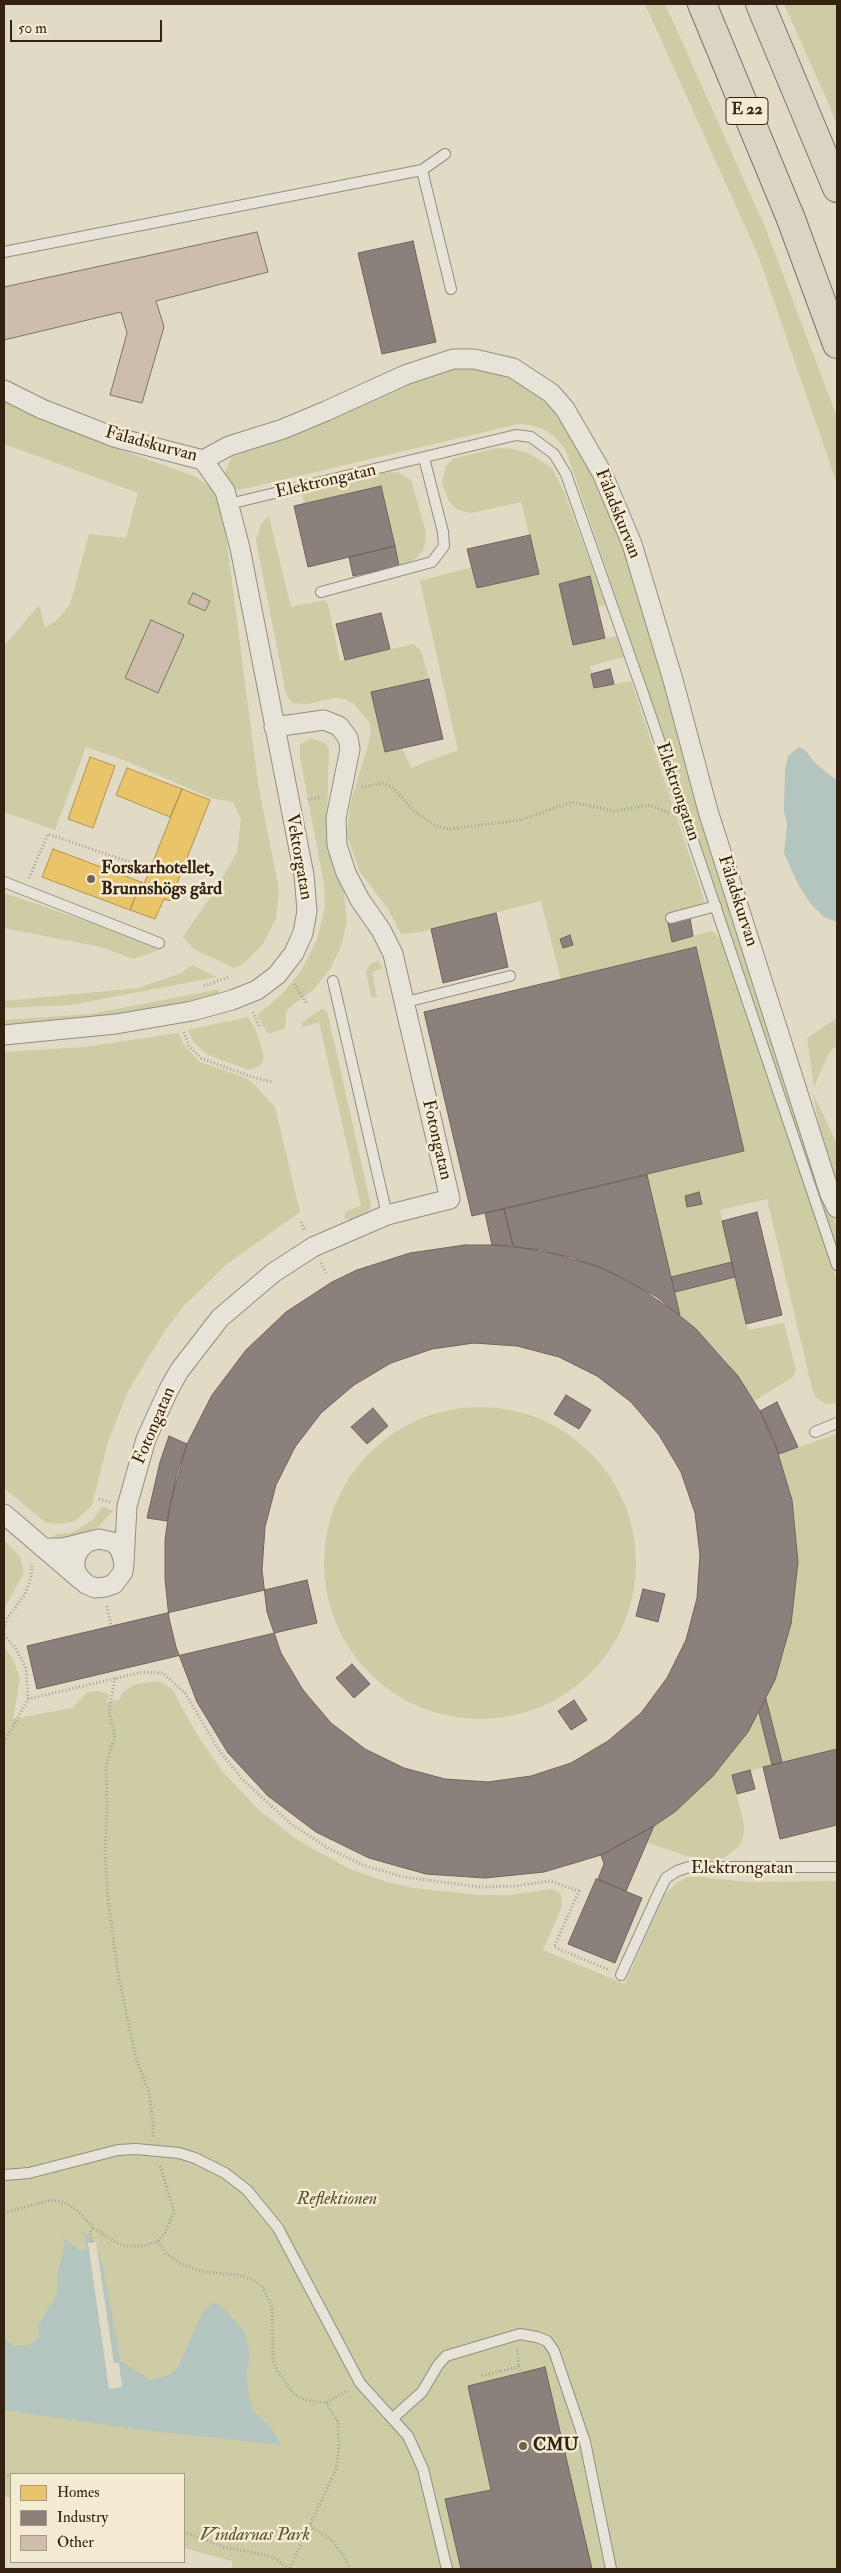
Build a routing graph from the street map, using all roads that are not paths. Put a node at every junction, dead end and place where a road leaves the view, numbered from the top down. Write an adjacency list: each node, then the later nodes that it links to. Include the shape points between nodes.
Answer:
1 (702, 4): 8 (highway, E 22, via 791,220)
2 (760, 4): 5 (highway)
3 (445, 154): 4 (lane)
4 (422, 170): 6 (lane); 7 (lane)
5 (837, 188)
6 (4, 252)
7 (451, 288)
8 (837, 344)
9 (4, 390): 11 (street, Fäladskurvan, via 42,409 114,437)
10 (424, 458): 12 (lane, Elektrongatan); 13 (lane, via 444,532 444,546 432,562); 16 (lane, Elektrongatan, via 516,436 531,438 554,454 566,474)
11 (203, 460): 12 (street, Vektorgatan, via 225,491); 23 (street, Fäladskurvan, via 229,446 284,430 405,375 453,359 474,359 513,368 551,393 565,409 602,473 632,544 711,820)
12 (229, 504): 14 (street, Vektorgatan)
13 (321, 592)
14 (274, 727): 21 (street, Fotongatan, via 324,720 345,732 350,749 336,826 340,855 360,900 393,954); 22 (street, Vektorgatan, via 307,899 299,944 277,975 257,990 192,1011 116,1024)
15 (4, 882): 18 (lane)
16 (716, 906): 17 (lane); 25 (lane, Elektrongatan)
17 (671, 918)
18 (159, 943)
19 (510, 976): 21 (lane)
20 (333, 981): 24 (lane)
21 (406, 1002): 24 (street, Fotongatan, via 450,1199)
22 (4, 1035)
23 (837, 1208)
24 (386, 1215): 28 (street, Fotongatan, via 297,1257 253,1288 220,1318 168,1391 146,1439)
25 (837, 1265)
26 (837, 1422): 27 (lane)
27 (815, 1432)
28 (127, 1506): 30 (street, Fotongatan, via 115,1522); 32 (street, Fotongatan)
29 (4, 1514): 31 (street, Fotongatan)
30 (90, 1541): 31 (street, Fotongatan); 32 (street, Fotongatan, via 104,1539 117,1545); 33 (street, Fotongatan, via 79,1550 75,1559 75,1569)
31 (38, 1554): 33 (street, Fotongatan)
32 (124, 1563): 33 (street, Fotongatan, via 120,1576 110,1586 95,1588)
33 (83, 1581)
34 (837, 1867): 35 (lane, Elektrongatan, via 689,1867 677,1871 666,1878)
35 (621, 1975)
36 (4, 2175): 37 (lane, via 51,2168 118,2150 179,2153 211,2165 247,2190 283,2236 360,2383)
37 (393, 2418): 38 (lane, via 408,2436 423,2470); 39 (lane, via 422,2392 446,2356 520,2334 547,2342 554,2351 585,2442)
38 (447, 2569)
39 (611, 2569)

